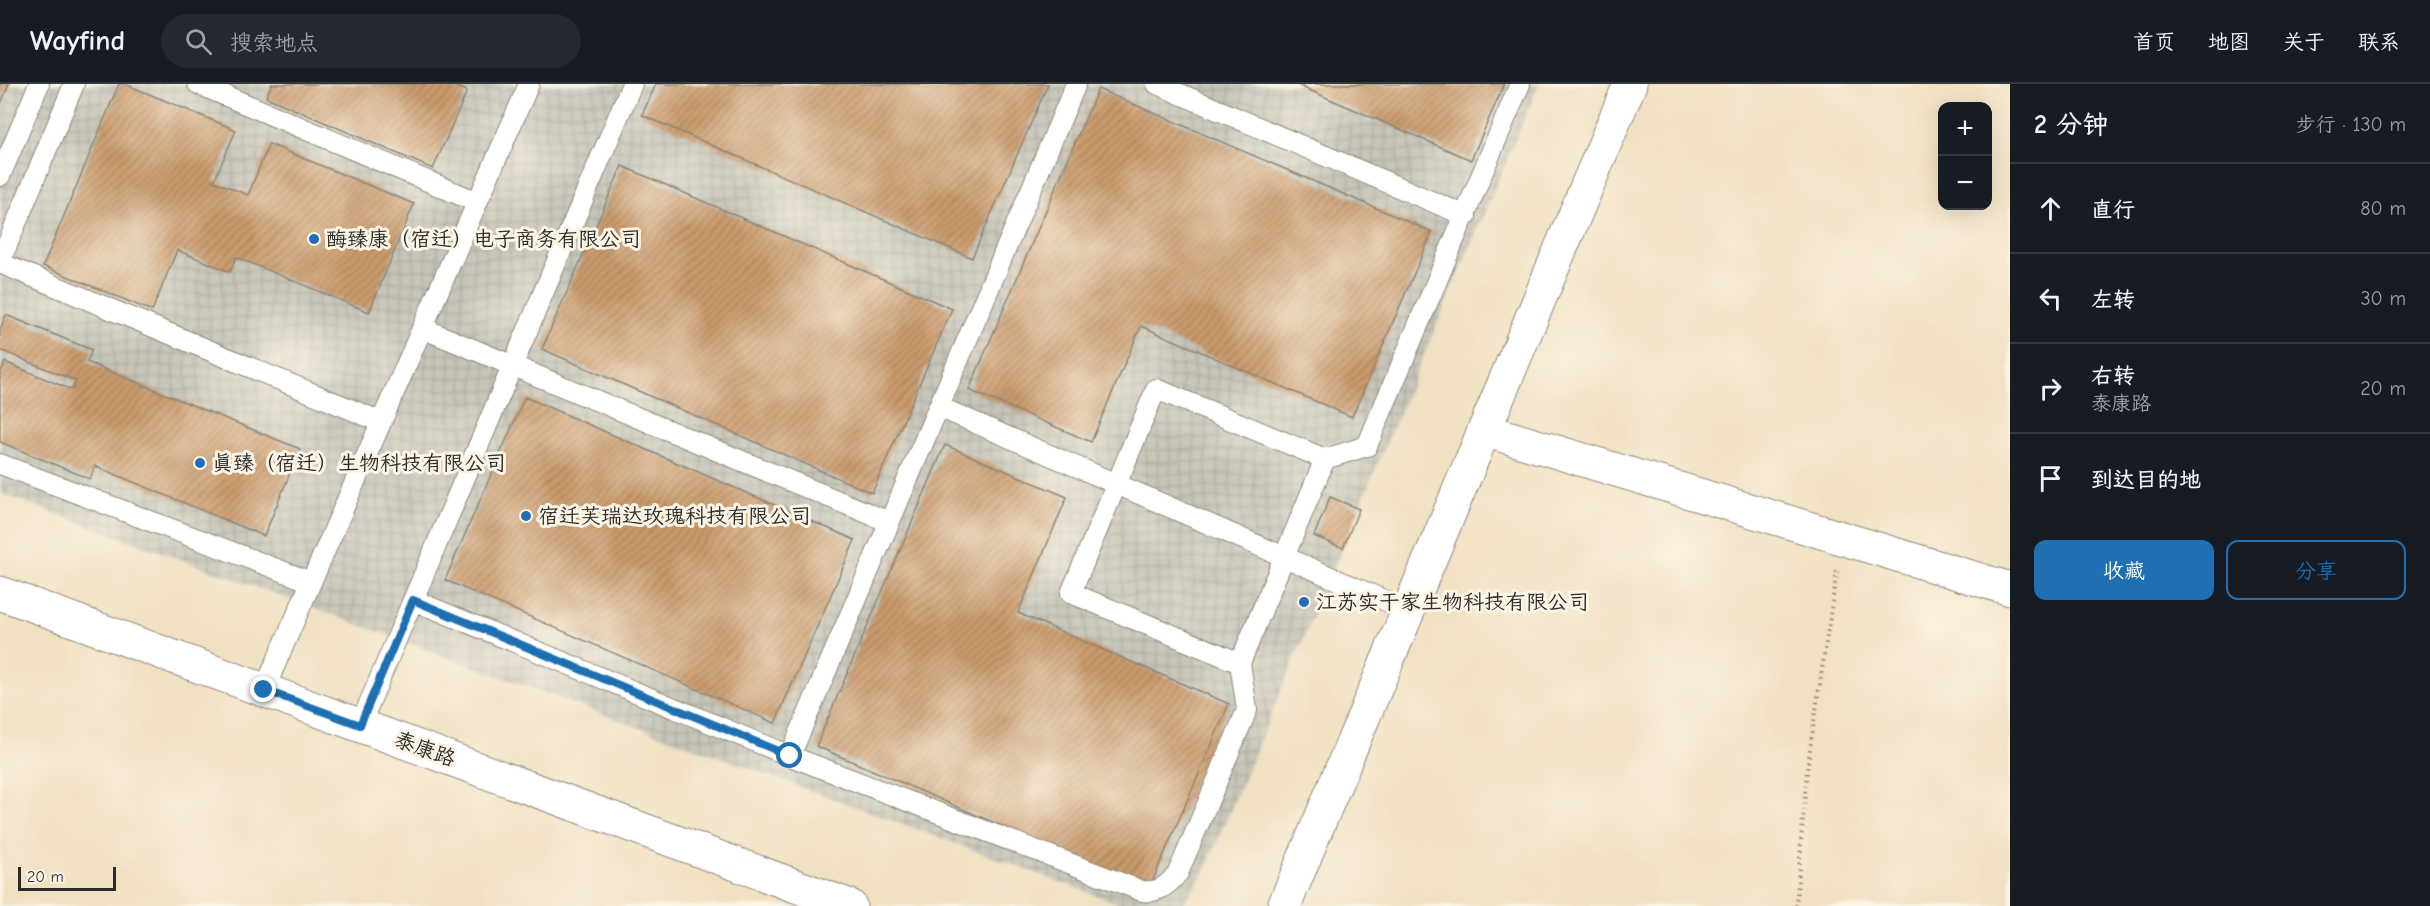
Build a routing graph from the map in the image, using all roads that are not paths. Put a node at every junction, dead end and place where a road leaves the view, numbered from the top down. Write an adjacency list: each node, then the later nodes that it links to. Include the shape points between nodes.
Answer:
1 (39, 84): 10 (lane)
2 (74, 84): 13 (lane)
3 (198, 84): 11 (lane)
4 (529, 84): 11 (lane)
5 (632, 84): 15 (lane)
6 (1076, 84): 16 (lane)
7 (1157, 84): 12 (lane)
8 (1520, 84): 12 (lane)
9 (1630, 84): 18 (street)
10 (0, 176)
11 (477, 202): 14 (lane)
12 (1466, 216): 19 (lane, via 1367,446)
13 (0, 263): 17 (lane)
14 (422, 328): 15 (lane); 17 (lane)
15 (513, 366): 22 (lane); 27 (lane)
16 (939, 407): 21 (lane); 22 (lane)
17 (381, 422): 24 (lane)
18 (1484, 430): 25 (street); 28 (street)
19 (1325, 459): 21 (lane, via 1156,389); 23 (lane)
20 (0, 464): 24 (lane)
21 (1116, 484): 23 (lane); 29 (lane, via 1071,593)
22 (890, 522): 32 (lane)
23 (1285, 557): 28 (lane); 29 (lane)
24 (311, 582): 30 (lane)
25 (2010, 589)
26 (0, 593): 30 (street, 泰康路)
27 (413, 600): 31 (lane); 32 (lane)
28 (1409, 611): 34 (street)
29 (1240, 663): 32 (lane, via 1247,710 1178,873 1167,886 1152,892 1125,886)
30 (264, 690): 31 (street, 泰康路)
31 (360, 725): 33 (street, 泰康路)
32 (790, 756)
33 (850, 906)
34 (1284, 906)

